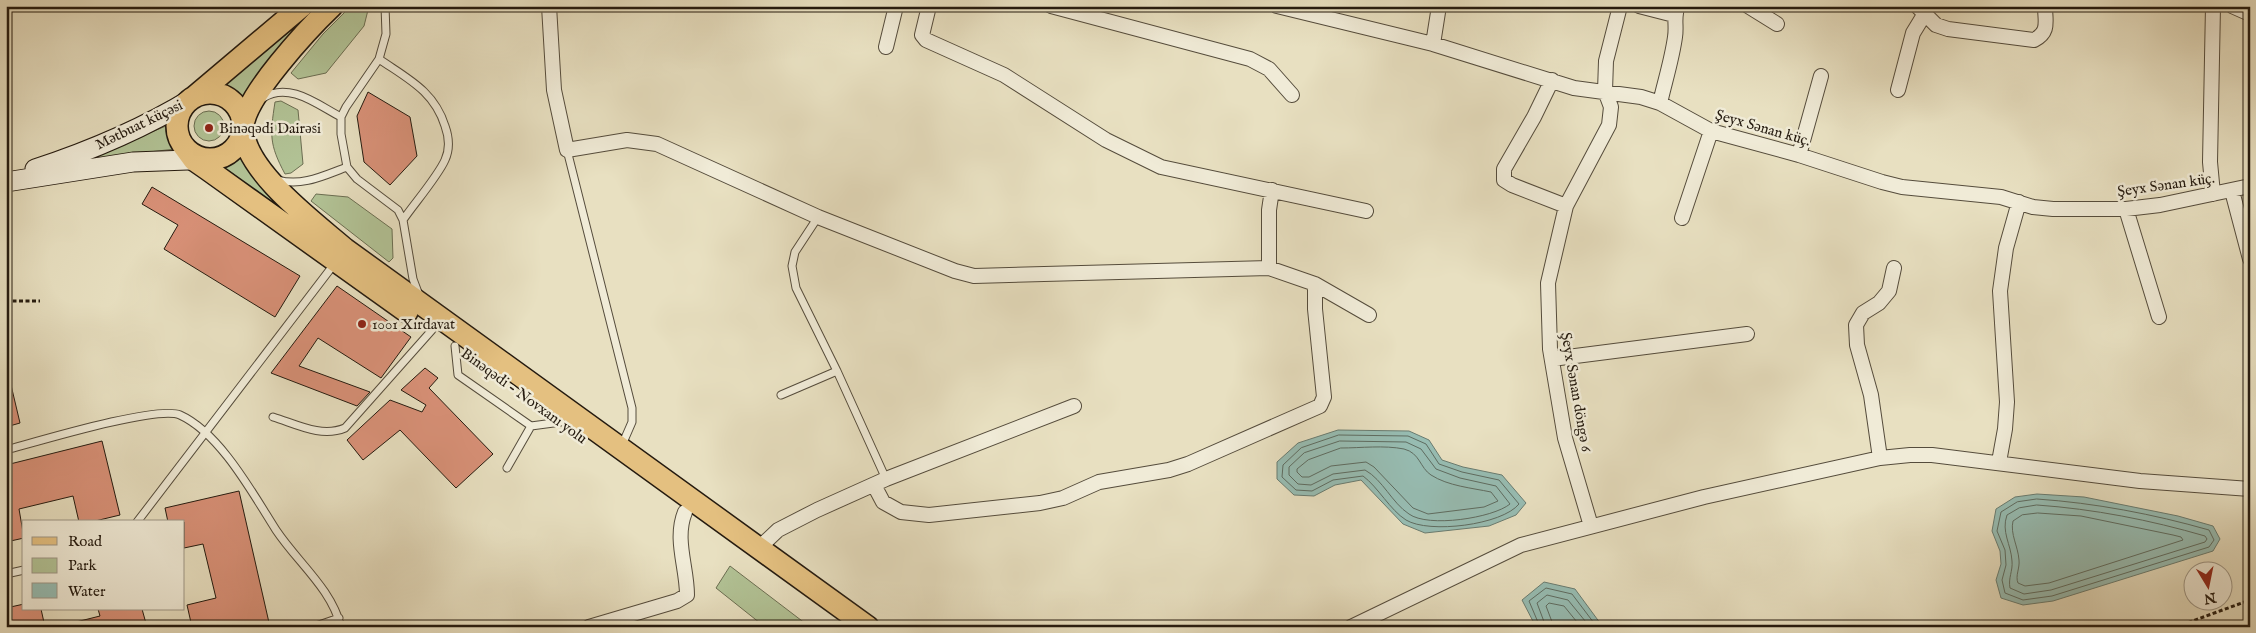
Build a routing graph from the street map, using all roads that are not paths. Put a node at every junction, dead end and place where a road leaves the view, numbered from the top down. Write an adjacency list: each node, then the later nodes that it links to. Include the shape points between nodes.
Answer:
1 (302, 6): 28 (main road, Mətbuat küçəsi)
2 (332, 6): 30 (main road, via 283,58)
3 (385, 6): 22 (lane, via 386,34)
4 (549, 6): 34 (street, via 554,90)
5 (896, 6): 21 (street)
6 (929, 6): 41 (street, via 922,28 926,40 1004,75 1106,140 1161,167)
7 (1051, 6): 27 (street, via 1250,59 1269,69)
8 (1277, 6): 20 (street, Şeyx Sənan küç.)
9 (1439, 6): 20 (street)
10 (1620, 6): 26 (street, Şeyx Sənan döngə 6, via 1606,61)
11 (1639, 6): 16 (street)
12 (1748, 6): 19 (street)
13 (2044, 6): 17 (street, via 2045,31 2043,36 2034,40 1948,29 1936,25)
14 (2213, 6): 43 (street, via 2210,162)
15 (2232, 6): 18 (street)
16 (1676, 11): 29 (street, via 1675,39)
17 (1920, 11): 25 (street)
18 (2250, 14)
19 (1777, 24)
20 (1433, 44): 24 (street, Şeyx Sənan küç.)
21 (886, 47)
22 (380, 59): 31 (lane); 50 (lane, via 430,96 440,109 448,134 445,160)
23 (1821, 76): 35 (street)
24 (1552, 80): 26 (street, Şeyx Sənan küç., via 1574,88); 45 (street, via 1504,169 1504,180)
25 (1898, 90)
26 (1605, 91): 29 (street, Şeyx Sənan küç.); 45 (street, Şeyx Sənan döngə 6, via 1611,107 1609,125)
27 (1292, 95)
28 (193, 98): 32 (main road, via 210,93 227,98 239,110); 36 (main road, via 182,108 177,131); 39 (main road, Mətbuat küçəsi, via 122,136)
29 (1660, 102): 33 (street, Şeyx Sənan küç.)
30 (252, 104): 31 (lane, via 274,92 288,91); 32 (main road)
31 (342, 117): 37 (lane, via 341,134)
32 (243, 127): 36 (main road, via 233,150); 38 (main road, via 249,148)
33 (1711, 131): 35 (street, Şeyx Sənan küç.); 49 (street)
34 (567, 150): 48 (street, via 627,140 657,144); 70 (lane, via 632,408 632,422)
35 (1799, 154): 44 (street, Şeyx Sənan küç., via 1882,182)
36 (198, 155): 39 (main road); 51 (main road, Binəqədi - Novxanı yolu)
37 (347, 167): 38 (lane, via 298,183); 50 (lane, via 357,179 398,210)
38 (267, 177): 51 (main road)
39 (6, 181)
40 (2250, 186): 42 (street, Şeyx Sənan küç.)
41 (1272, 190): 47 (street); 53 (street)
42 (2232, 191): 43 (street, Şeyx Sənan küç.); 52 (street)
43 (2213, 194): 46 (street, Şeyx Sənan küç.)
44 (2019, 202): 46 (street, Şeyx Sənan küç., via 2052,209); 73 (street, via 2006,248 2000,291 2007,402)
45 (1566, 206): 62 (street, Şeyx Sənan döngə 6, via 1548,283)
46 (2126, 209): 58 (street)
47 (1366, 211)
48 (818, 217): 53 (street, via 974,276); 63 (lane, via 795,252 792,266 796,288)
49 (1682, 218)
50 (403, 220): 56 (lane, via 413,280)
51 (341, 255): 56 (main road); 59 (main road, Binəqədi - Novxanı yolu); 69 (lane)
52 (2250, 259)
53 (1269, 268): 55 (street)
54 (1894, 268): 72 (street, via 1888,291 1879,303 1863,313 1856,324 1857,345 1871,395)
55 (1315, 284): 57 (street); 75 (street, via 1324,397 1320,406 1188,464 1099,482 1063,498 1040,503 929,515 901,512 883,502)
56 (422, 305): 70 (main road)
57 (1369, 315)
58 (2159, 317)
59 (432, 330): 61 (main road, Binəqədi - Novxanı yolu); 66 (lane, via 345,428 320,432)
60 (1747, 334): 62 (street)
61 (456, 346): 67 (main road, Binəqədi - Novxanı yolu); 68 (lane, via 458,375)
62 (1552, 359): 79 (street, Şeyx Sənan döngə 6, via 1565,438)
63 (837, 371): 64 (lane); 75 (lane)
64 (781, 395)
65 (1074, 406): 75 (street)
66 (273, 417)
67 (561, 422): 68 (lane); 77 (main road, Binəqədi - Novxanı yolu)
68 (532, 426): 74 (lane)
69 (204, 433): 71 (lane, via 187,419 169,413 110,422); 78 (lane); 83 (lane, via 230,460 279,534 329,596)
70 (620, 448): 80 (main road)
71 (6, 450)
72 (1880, 458): 73 (street, via 1932,455); 79 (street)
73 (1998, 462): 76 (street, via 2140,481)
74 (507, 468)
75 (880, 482): 80 (street, via 797,519 778,530)
76 (2250, 489)
77 (685, 512): 86 (street, via 680,524 680,537 687,595 677,601); 87 (main road, Binəqədi - Novxanı yolu)
78 (139, 520)
79 (1591, 526): 89 (street, via 1521,545)
80 (759, 548): 88 (main road)
81 (22, 570): 82 (lane)
82 (6, 574)
83 (339, 618): 84 (lane); 85 (lane)
84 (313, 627)
85 (341, 627)
86 (589, 627)
87 (843, 627)
88 (868, 627)
89 (1351, 627)

